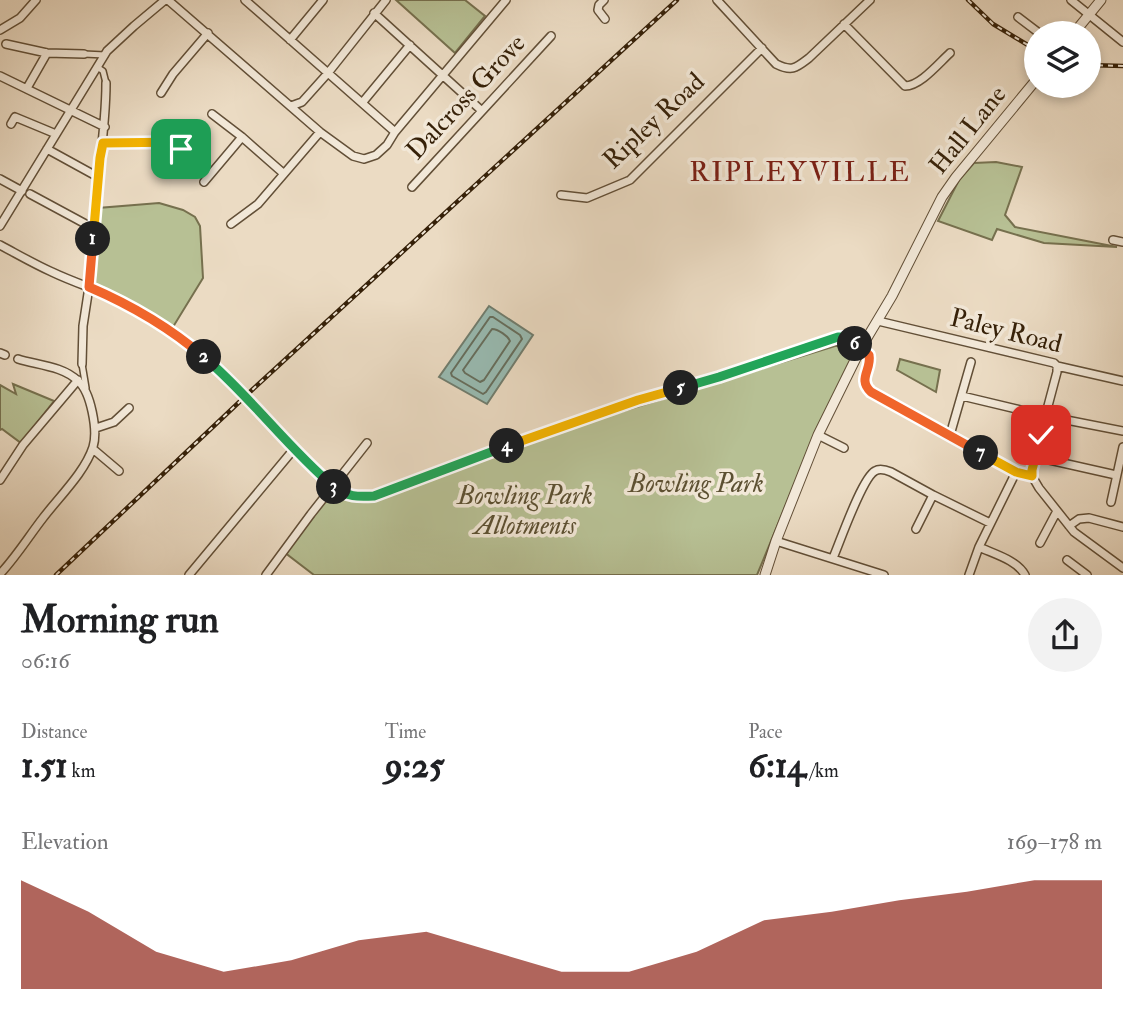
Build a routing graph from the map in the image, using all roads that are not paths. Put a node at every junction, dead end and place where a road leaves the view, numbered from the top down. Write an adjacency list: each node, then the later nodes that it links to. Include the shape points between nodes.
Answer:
1 (36, 0): 21 (street, via 20,18)
2 (167, 0): 22 (street); 32 (street)
3 (245, 0): 13 (street)
4 (261, 0): 13 (street)
5 (323, 0): 24 (street)
6 (386, 0): 14 (street)
7 (506, 0): 36 (street)
8 (604, 0): 17 (street, via 598,10)
9 (717, 0): 28 (street)
10 (870, 0): 20 (street)
11 (1071, 0): 15 (street)
12 (1101, 0): 15 (street)
13 (255, 8): 24 (street)
14 (374, 13): 27 (street); 34 (street)
15 (1089, 14): 18 (street); 25 (street)
16 (1018, 17): 19 (street)
17 (605, 19)
18 (1083, 21)
19 (1024, 22)
20 (844, 24): 28 (street, via 798,66 785,69); 30 (street, via 905,86 918,82)
21 (0, 30)
22 (208, 33): 39 (street); 42 (street)
23 (551, 36): 44 (street, Dalcross Grove)
24 (290, 40): 34 (street)
25 (1123, 42)
26 (6, 44): 29 (street)
27 (410, 46): 36 (street); 41 (street)
28 (762, 48): 61 (street, Ripley Road, via 630,180 587,198)
29 (47, 53): 31 (street); 38 (street)
30 (950, 53)
31 (84, 54): 32 (street)
32 (105, 55): 33 (street)
33 (97, 66): 37 (street); 43 (street)
34 (328, 73): 41 (street); 42 (street, via 302,102)
35 (0, 76): 38 (street)
36 (443, 76): 44 (street); 50 (street)
37 (106, 83): 47 (street)
38 (27, 88): 43 (street)
39 (161, 93)
40 (1024, 95): 70 (street, Hall Lane, via 942,197)
41 (362, 103): 50 (street)
42 (291, 106): 49 (street)
43 (70, 111): 47 (street); 51 (street)
44 (482, 111): 59 (street, Dalcross Grove)
45 (212, 114): 52 (street)
46 (16, 122): 51 (street)
47 (104, 127): 53 (street)
48 (180, 128): 53 (street, via 185,132 182,146)
49 (320, 132): 50 (street, via 364,159 376,155); 55 (street)
50 (395, 132)
51 (56, 134): 54 (street)
52 (242, 137): 55 (street); 58 (street)
53 (103, 143): 56 (street)
54 (47, 149): 56 (street); 60 (street)
55 (284, 173): 62 (street, via 258,204)
56 (98, 177): 64 (street)
57 (0, 179): 60 (street)
58 (204, 182)
59 (412, 187)
60 (26, 192): 63 (street); 64 (street)
61 (561, 195)
62 (232, 225)
63 (0, 226)
64 (93, 228): 65 (street)
65 (93, 237): 69 (street)
66 (1113, 240): 67 (street)
67 (1123, 242)
68 (0, 245): 69 (street)
69 (89, 287): 75 (street); 91 (street, bridge, via 172,331 237,387)
70 (878, 321): 71 (street, Hall Lane); 76 (street, Paley Road)
71 (861, 348): 85 (street, Hall Lane); 86 (street, via 869,355 865,383 871,392); 98 (street, via 838,337 638,400 374,496 343,494)
72 (2, 354): 73 (street)
73 (18, 359): 77 (street)
74 (971, 362): 80 (street)
75 (82, 364): 79 (street)
76 (1057, 366): 78 (street, Paley Road); 82 (street)
77 (78, 380): 79 (street); 97 (street)
78 (1123, 380)
79 (86, 389): 83 (street)
80 (962, 396): 82 (street); 86 (street)
81 (129, 408): 83 (street, via 114,422)
82 (1046, 416): 84 (street); 96 (street)
83 (96, 428): 90 (street)
84 (1123, 431)
85 (818, 435): 89 (street); 106 (street, Hall Lane)
86 (950, 435): 94 (street)
87 (367, 443): 98 (street)
88 (1123, 447): 95 (street)
89 (844, 448)
90 (93, 449): 93 (street); 112 (street)
91 (294, 449): 98 (street); 113 (street)
92 (1045, 459): 95 (street)
93 (118, 471)
94 (1016, 472): 96 (street); 102 (street)
95 (1116, 475): 100 (street)
96 (1032, 476): 101 (street)
97 (0, 480)
98 (333, 486): 114 (street)
99 (933, 495): 102 (street); 105 (street); 109 (street, via 891,472 875,470 861,491)
100 (1111, 502)
101 (1057, 511): 103 (street); 107 (street)
102 (990, 523): 108 (street)
103 (1069, 526): 104 (street, via 1089,518); 111 (street)
104 (1123, 527)
105 (916, 529)
106 (776, 541): 109 (street); 115 (street, Hall Lane)
107 (1040, 543)
108 (979, 547): 117 (street); 118 (street, via 1016,564)
109 (833, 558): 116 (street)
110 (1067, 560): 119 (street)
111 (1123, 568)
112 (2, 573)
113 (189, 575)
114 (266, 575)
115 (765, 575)
116 (884, 575)
117 (969, 575)
118 (1025, 575)
119 (1087, 575)

